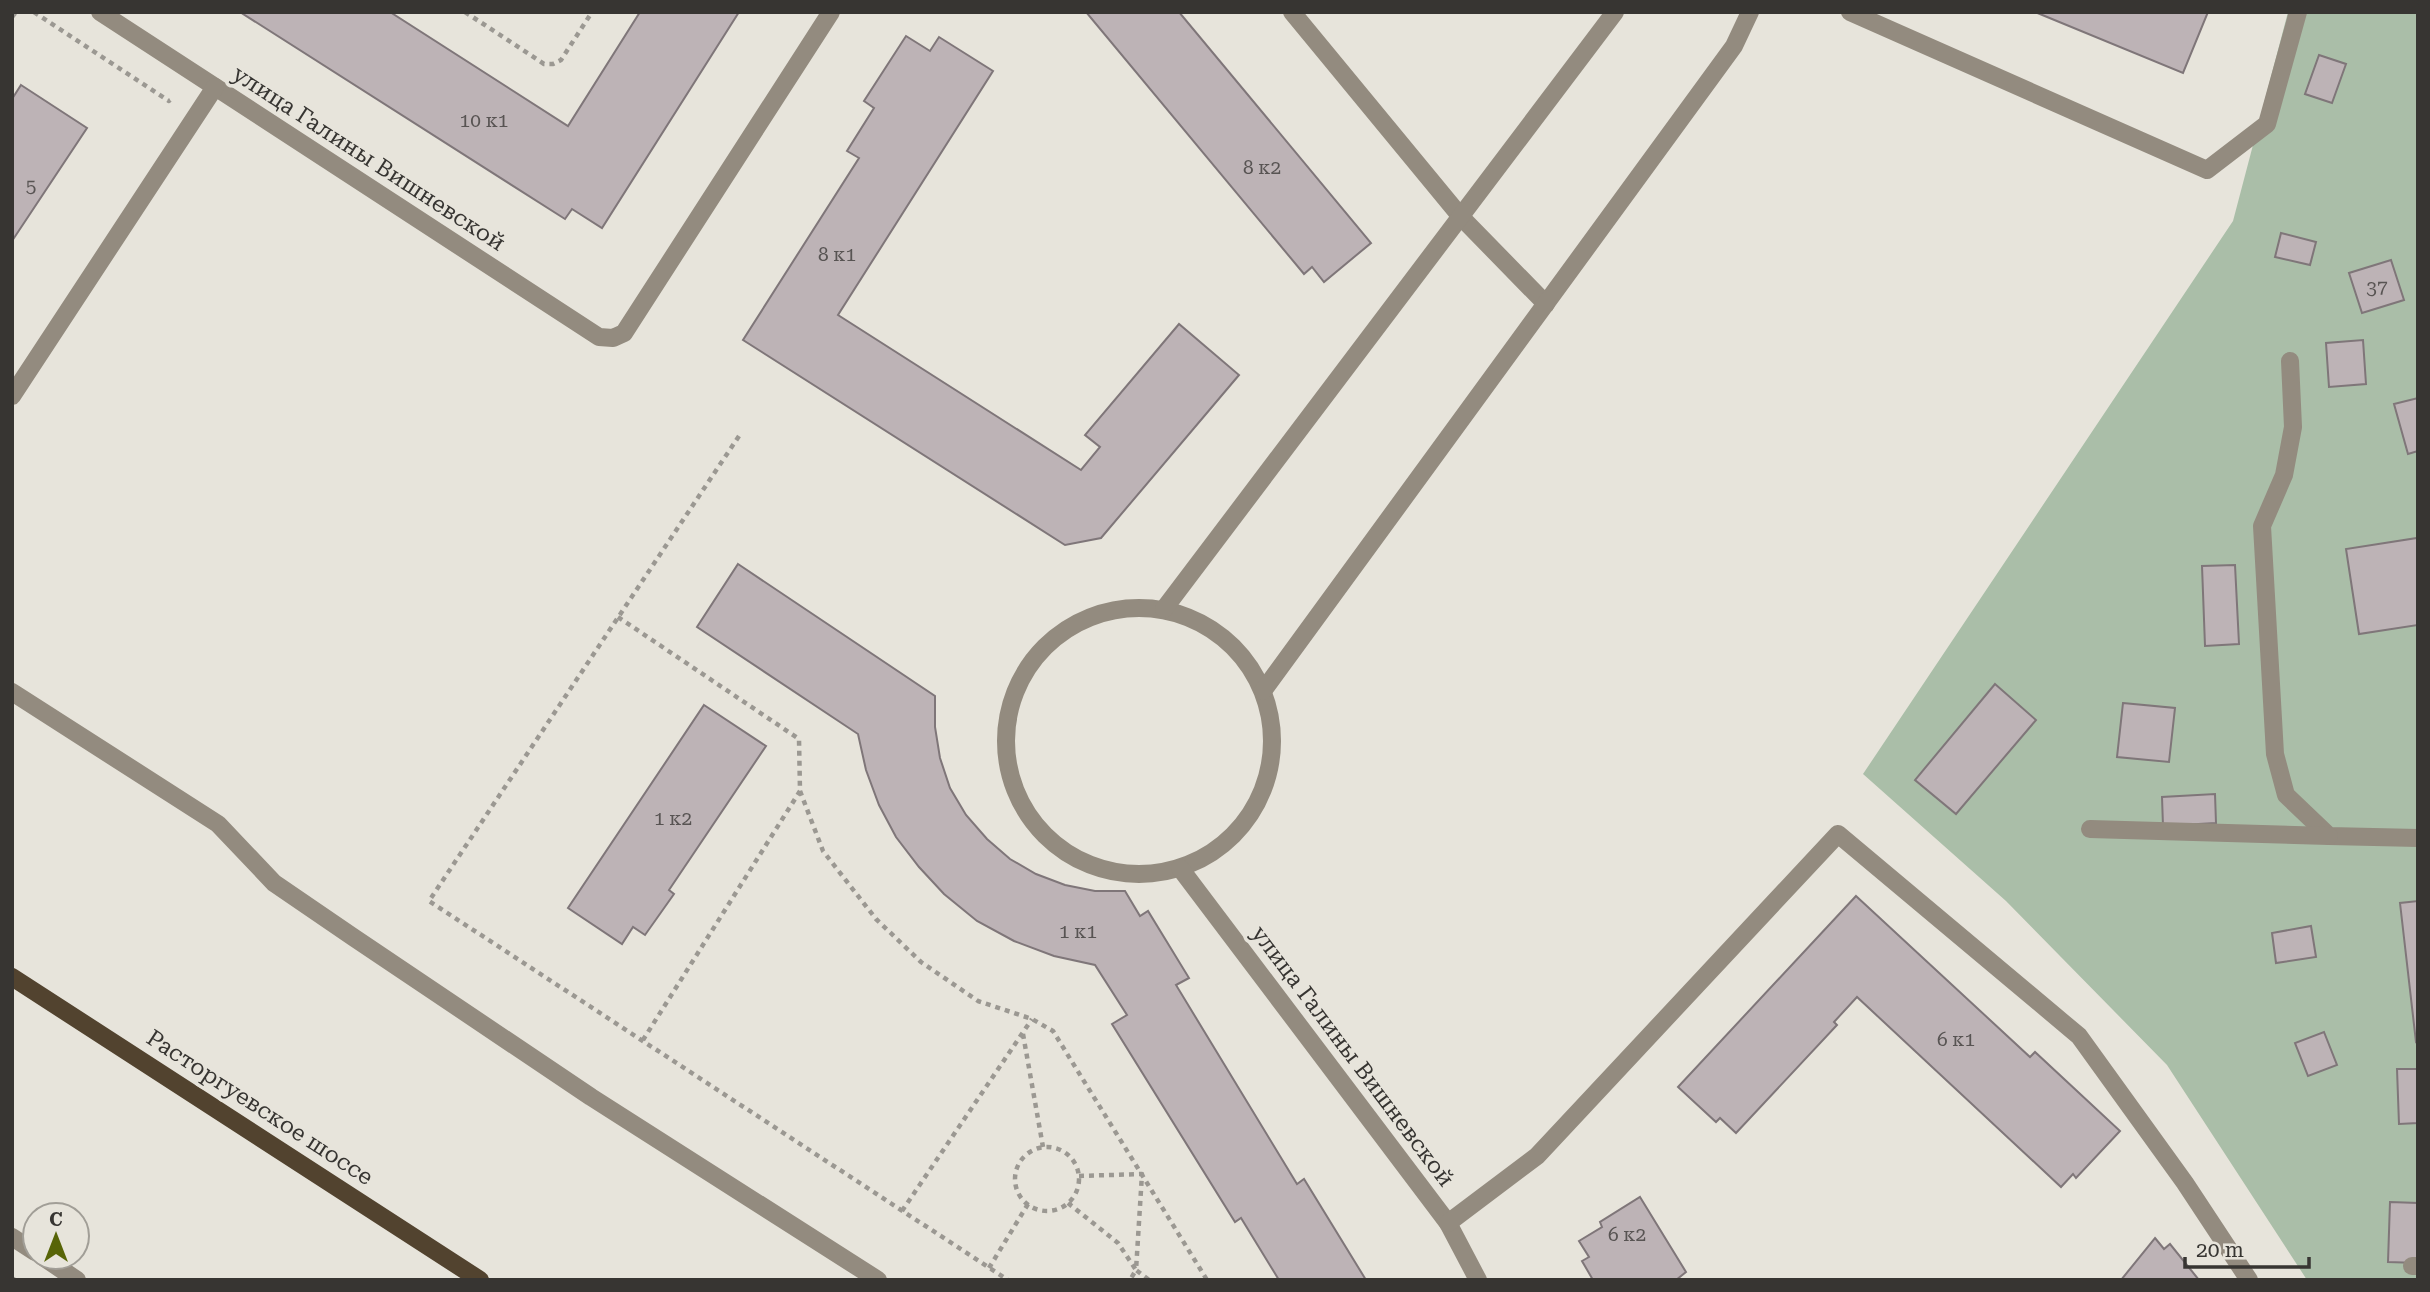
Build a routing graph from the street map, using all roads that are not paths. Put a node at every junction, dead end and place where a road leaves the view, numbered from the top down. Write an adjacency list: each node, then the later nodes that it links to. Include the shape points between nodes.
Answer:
1 (100, 12): 8 (street, улица Галины Вишневской)
2 (831, 12): 8 (street, улица Галины Вишневской, via 624,333 613,338 599,337)
3 (1292, 12): 9 (street)
4 (1615, 12): 9 (street)
5 (1750, 12): 10 (street, via 1734,46)
6 (1850, 12): 7 (street, via 2207,170 2267,124)
7 (2298, 12)
8 (215, 87): 12 (street)
9 (1461, 217): 10 (street); 13 (street)
10 (1546, 304): 14 (street)
11 (2290, 360): 17 (street, via 2293,427 2284,475 2262,526 2275,754 2286,795)
12 (12, 397)
13 (1164, 609): 14 (street, via 1206,625 1240,653); 19 (street, via 1120,609 1078,622 1042,648 1017,684 1005,727 1008,772 1026,813 1055,846 1094,867 1137,875)
14 (1263, 691): 19 (street, via 1273,733 1268,777 1250,817 1219,848)
15 (12, 692): 23 (street, via 218,824 274,883 591,1097)
16 (2090, 829): 17 (street)
17 (2329, 836): 18 (street)
18 (2418, 838)
19 (1180, 868): 21 (street, улица Галины Вишневской)
20 (12, 976): 22 (main road, Расторгуевское шоссе)
21 (1448, 1223): 24 (street, улица Галины Вишневской); 25 (street, via 1537,1156 1838,834 2079,1036)
22 (480, 1280)
23 (878, 1280)
24 (1478, 1280)
25 (2249, 1280)

